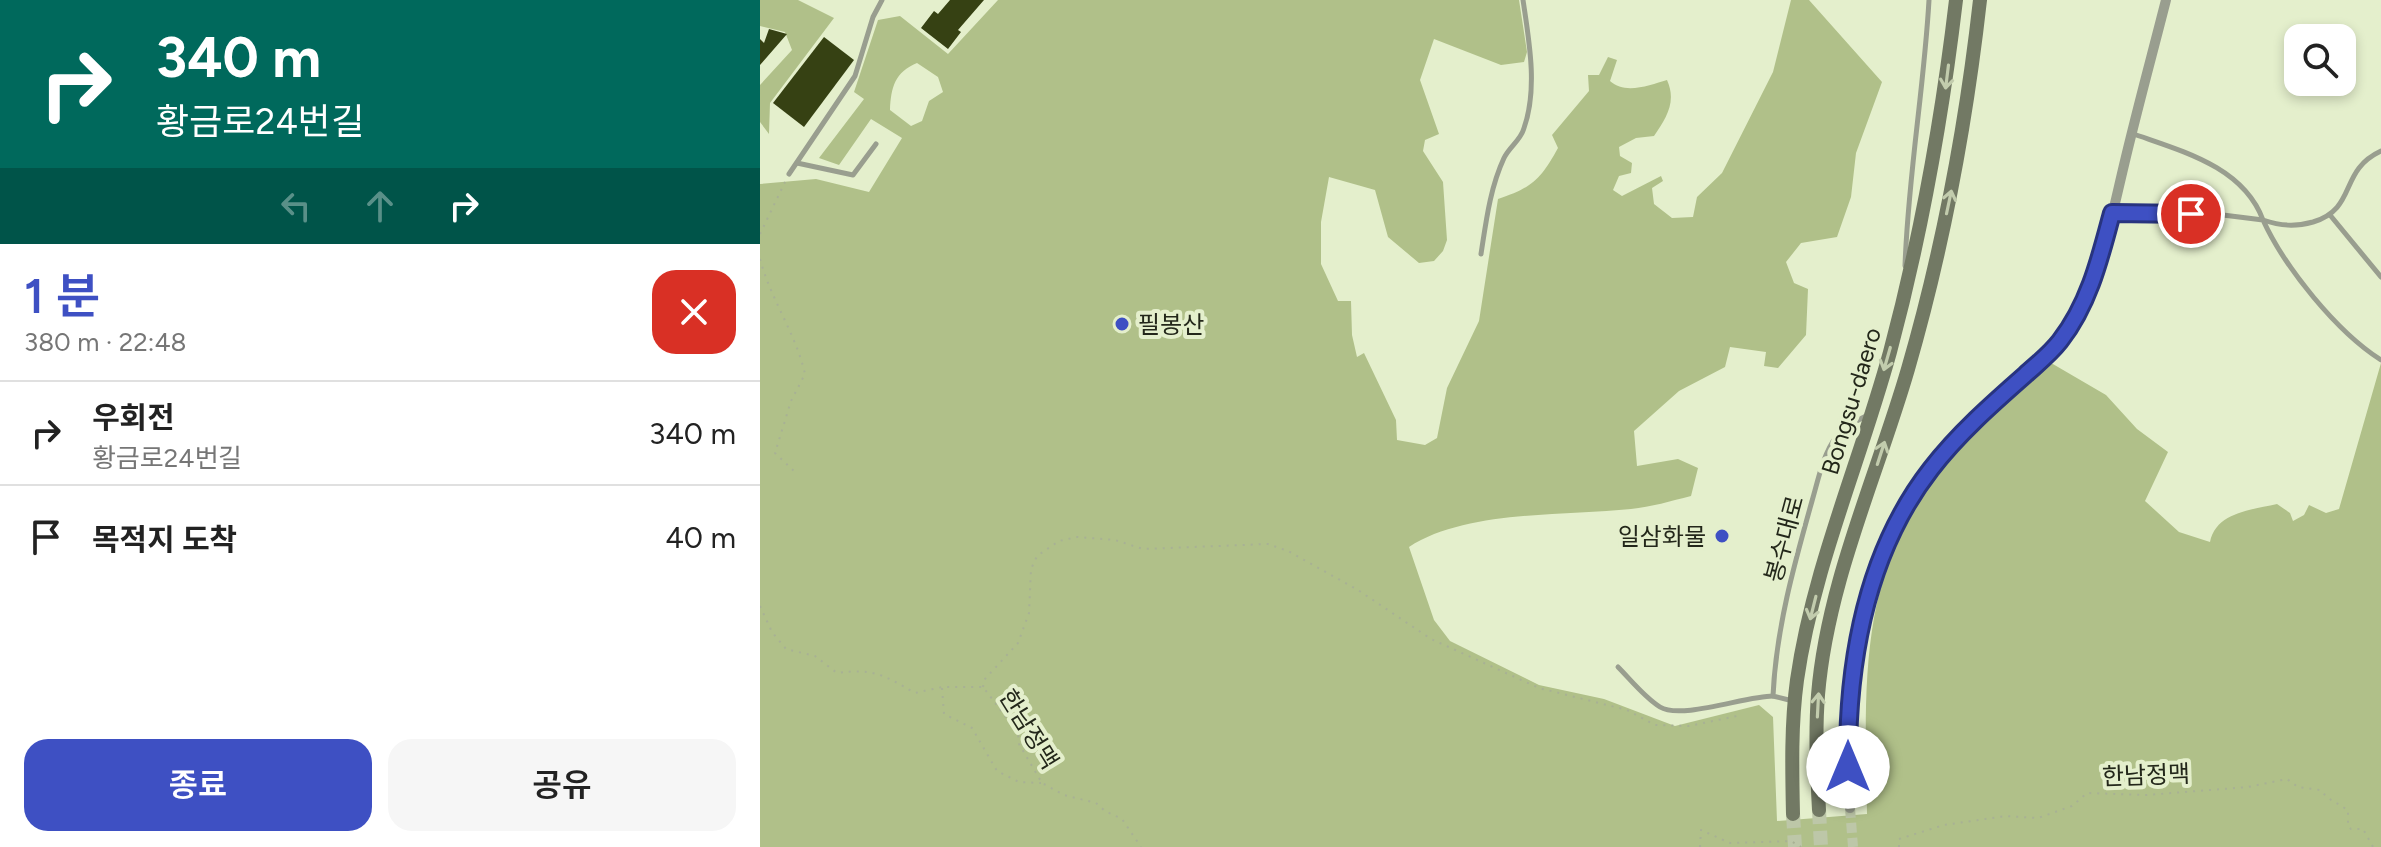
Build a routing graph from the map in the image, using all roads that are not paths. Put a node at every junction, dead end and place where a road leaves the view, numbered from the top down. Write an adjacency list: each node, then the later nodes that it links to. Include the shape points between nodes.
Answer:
1 (882, 0): 10 (lane, via 855,76)
2 (1523, 0): 15 (lane, via 1529,105 1524,130 1496,179)
3 (1929, 0): 17 (lane, via 1908,192)
4 (1956, 0): 17 (main road, Bongsu-daero, one-way to 17, via 1945,96)
5 (1980, 0): 24 (main road, Bongsu-daero, one-way to 5, via 1815,746 1825,647 1937,259 1959,157)
6 (2166, 0): 7 (street)
7 (2131, 133): 12 (street); 14 (lane, via 2216,166 2251,197)
8 (876, 144): 10 (lane, via 853,175)
9 (2381, 151): 13 (lane, via 2358,166)
10 (797, 163): 11 (lane)
11 (789, 174)
12 (2112, 213): 14 (lane); 23 (street, via 2087,294 2068,329 1932,468 1885,551 1868,596 1851,677)
13 (2330, 215): 14 (lane, via 2291,226); 16 (lane)
14 (2263, 220): 18 (lane, via 2320,303 2360,346)
15 (1481, 254)
16 (2381, 277)
17 (1904, 295): 19 (main road, Bongsu-daero, one-way to 19)
18 (2381, 360)
19 (1871, 414): 21 (lane, 봉수대로, via 1846,427 1826,458 1791,580 1774,661); 22 (main road, Bongsu-daero, one-way to 22, via 1821,574)
20 (1618, 667): 21 (lane, via 1669,711)
21 (1773, 696): 22 (lane)
22 (1795, 702): 25 (main road, Bongsu-daero)
23 (1850, 808)
24 (1819, 810)
25 (1793, 814)

